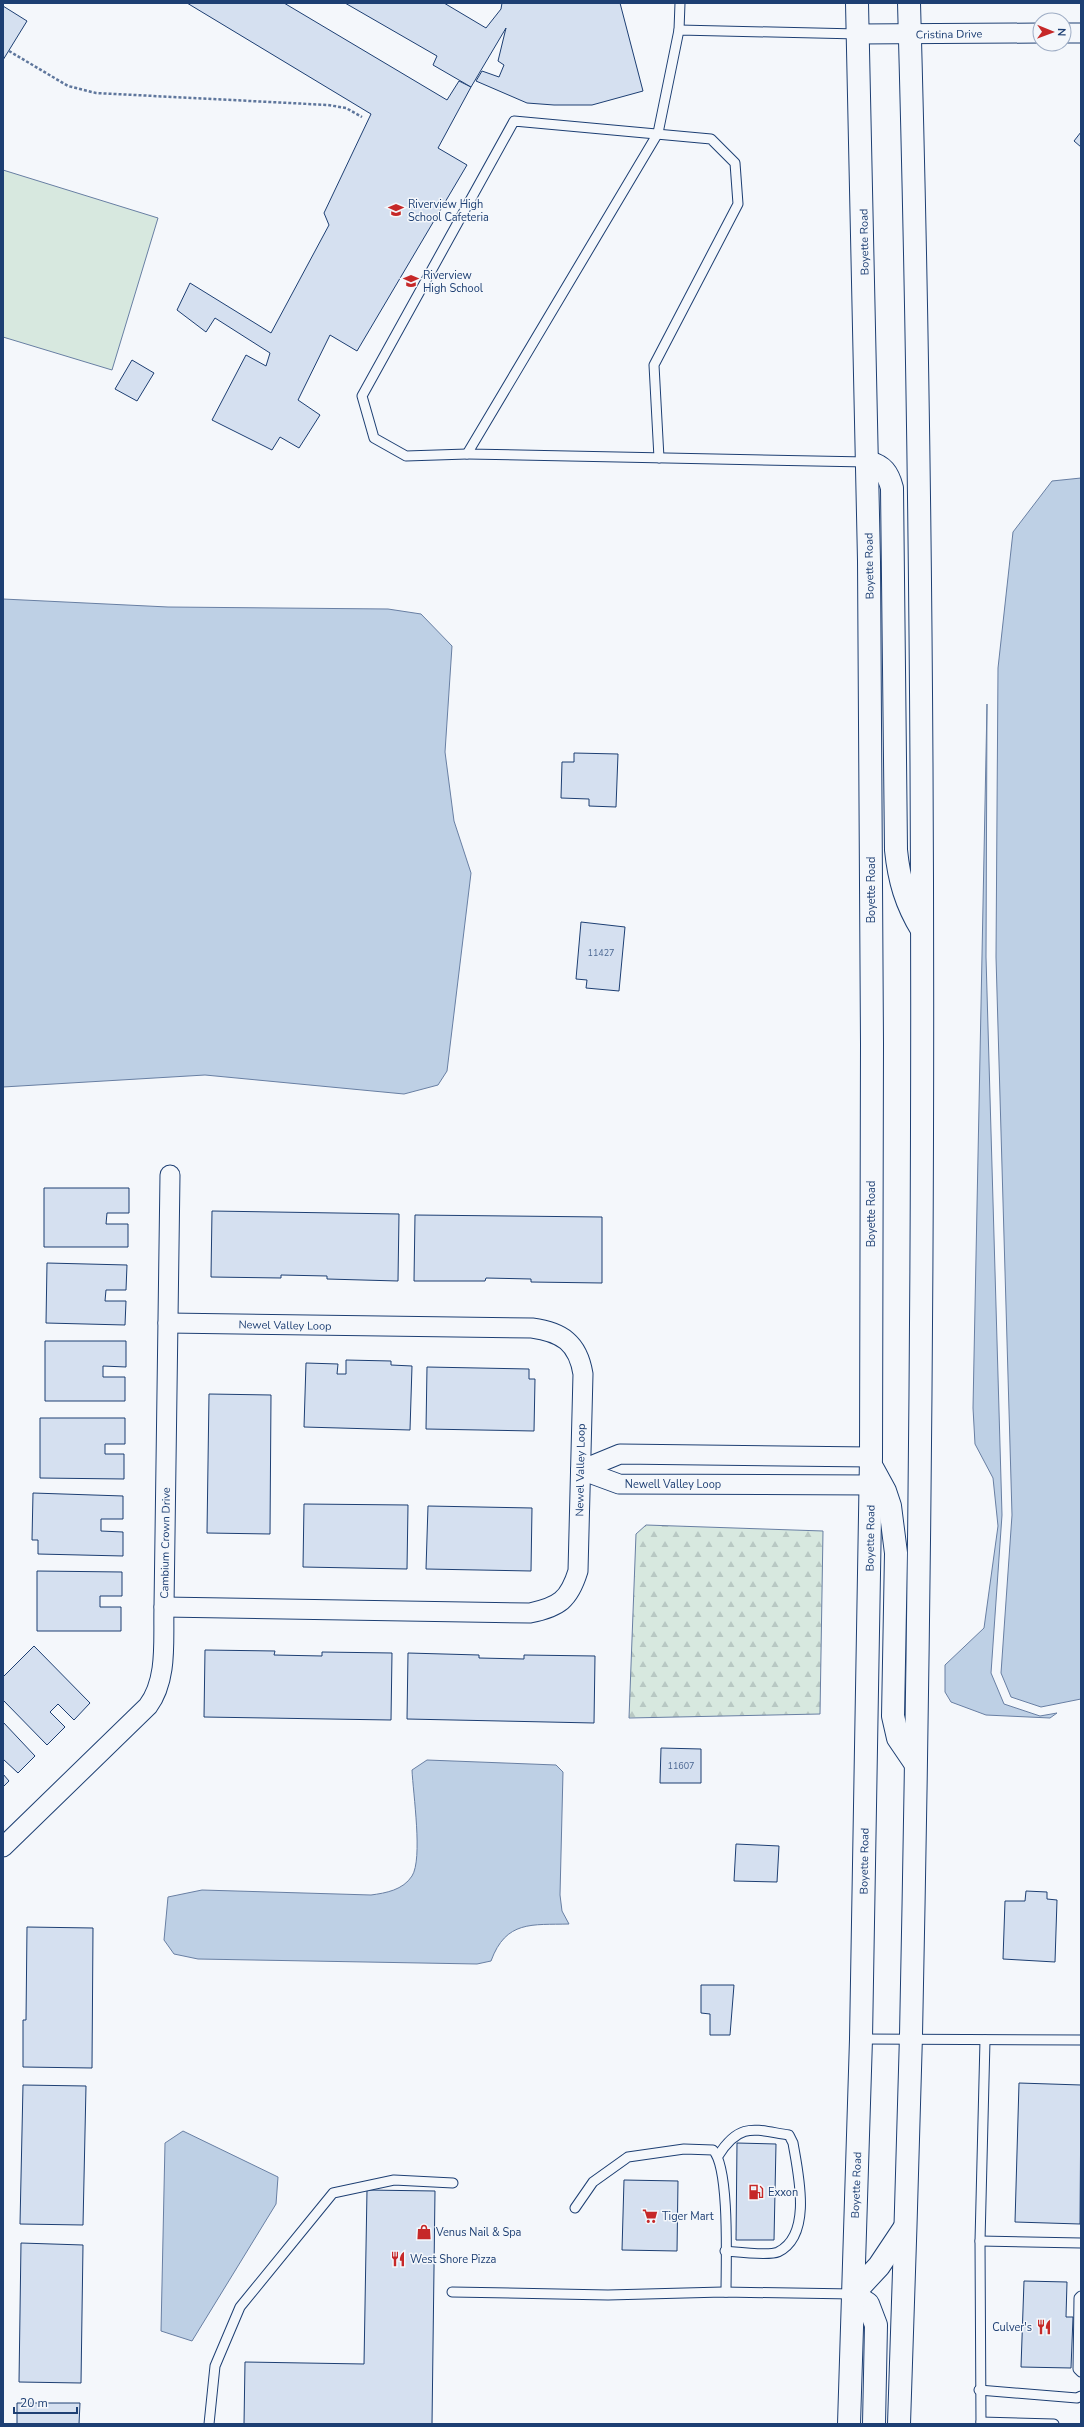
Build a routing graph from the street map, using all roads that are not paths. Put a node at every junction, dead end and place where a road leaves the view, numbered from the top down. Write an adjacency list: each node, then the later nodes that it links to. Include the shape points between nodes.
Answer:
1 (680, 3): 4 (lane)
2 (858, 3): 6 (main road, Boyette Road)
3 (909, 3): 7 (main road)
4 (679, 30): 6 (lane); 8 (lane)
5 (1032, 33): 7 (street, Cristina Drive)
6 (858, 34): 7 (street, Cristina Drive); 11 (main road, Boyette Road)
7 (910, 34): 12 (main road)
8 (658, 133): 9 (lane); 9 (lane, via 514,121 362,396 374,438 406,456); 10 (lane, via 711,138 735,162 738,204 654,365)
9 (467, 454): 10 (lane)
10 (659, 458): 11 (lane)
11 (868, 462): 12 (main road, via 885,470 892,488 896,850 898,874 909,909); 16 (main road, Boyette Road, via 872,1044)
12 (923, 933): 18 (main road)
13 (170, 1175): 14 (street, Cambium Crown Drive)
14 (168, 1323): 15 (street, Newel Valley Loop, via 548,1330 561,1336 574,1347 580,1360 583,1374); 17 (street, Cambium Crown Drive)
15 (581, 1470): 16 (street, Newell Valley Loop, via 619,1484); 16 (street, via 620,1454); 17 (street, Newel Valley Loop, via 578,1571 573,1588 563,1602 548,1609 530,1613)
16 (871, 1470): 18 (main road, via 884,1490 890,1506 896,1553 893,1716 898,1738); 20 (main road, Boyette Road)
17 (164, 1607): 19 (street, Cambium Crown Drive, via 162,1670 155,1696 148,1706)
18 (915, 1763): 21 (main road)
19 (3, 1847)
20 (861, 2039): 21 (lane); 33 (main road, Boyette Road)
21 (911, 2040): 22 (lane); 27 (main road)
22 (985, 2040): 23 (lane); 28 (lane)
23 (1081, 2040)
24 (718, 2156): 26 (lane, via 713,2150 684,2149 628,2157 593,2182); 30 (lane, via 724,2197); 30 (lane, via 726,2144 738,2134 753,2128 789,2135 793,2143 801,2198 797,2226 788,2244 776,2253)
25 (453, 2183): 39 (lane, via 394,2180 334,2193 240,2308 215,2366)
26 (575, 2208)
27 (905, 2226): 33 (main road, via 879,2266); 42 (main road)
28 (980, 2241): 29 (lane); 36 (lane)
29 (1081, 2243)
30 (725, 2251): 32 (lane)
31 (452, 2292): 32 (lane, via 608,2295)
32 (726, 2292): 33 (lane)
33 (853, 2294): 40 (main road, Boyette Road); 41 (main road, via 868,2304 876,2325)
34 (1081, 2296): 35 (lane, via 1078,2369)
35 (1081, 2372)
36 (979, 2390): 37 (lane, via 1077,2398); 38 (lane)
37 (1081, 2396)
38 (981, 2423): 43 (lane)
39 (210, 2424)
40 (849, 2424)
41 (874, 2424)
42 (899, 2424)
43 (1054, 2424)

